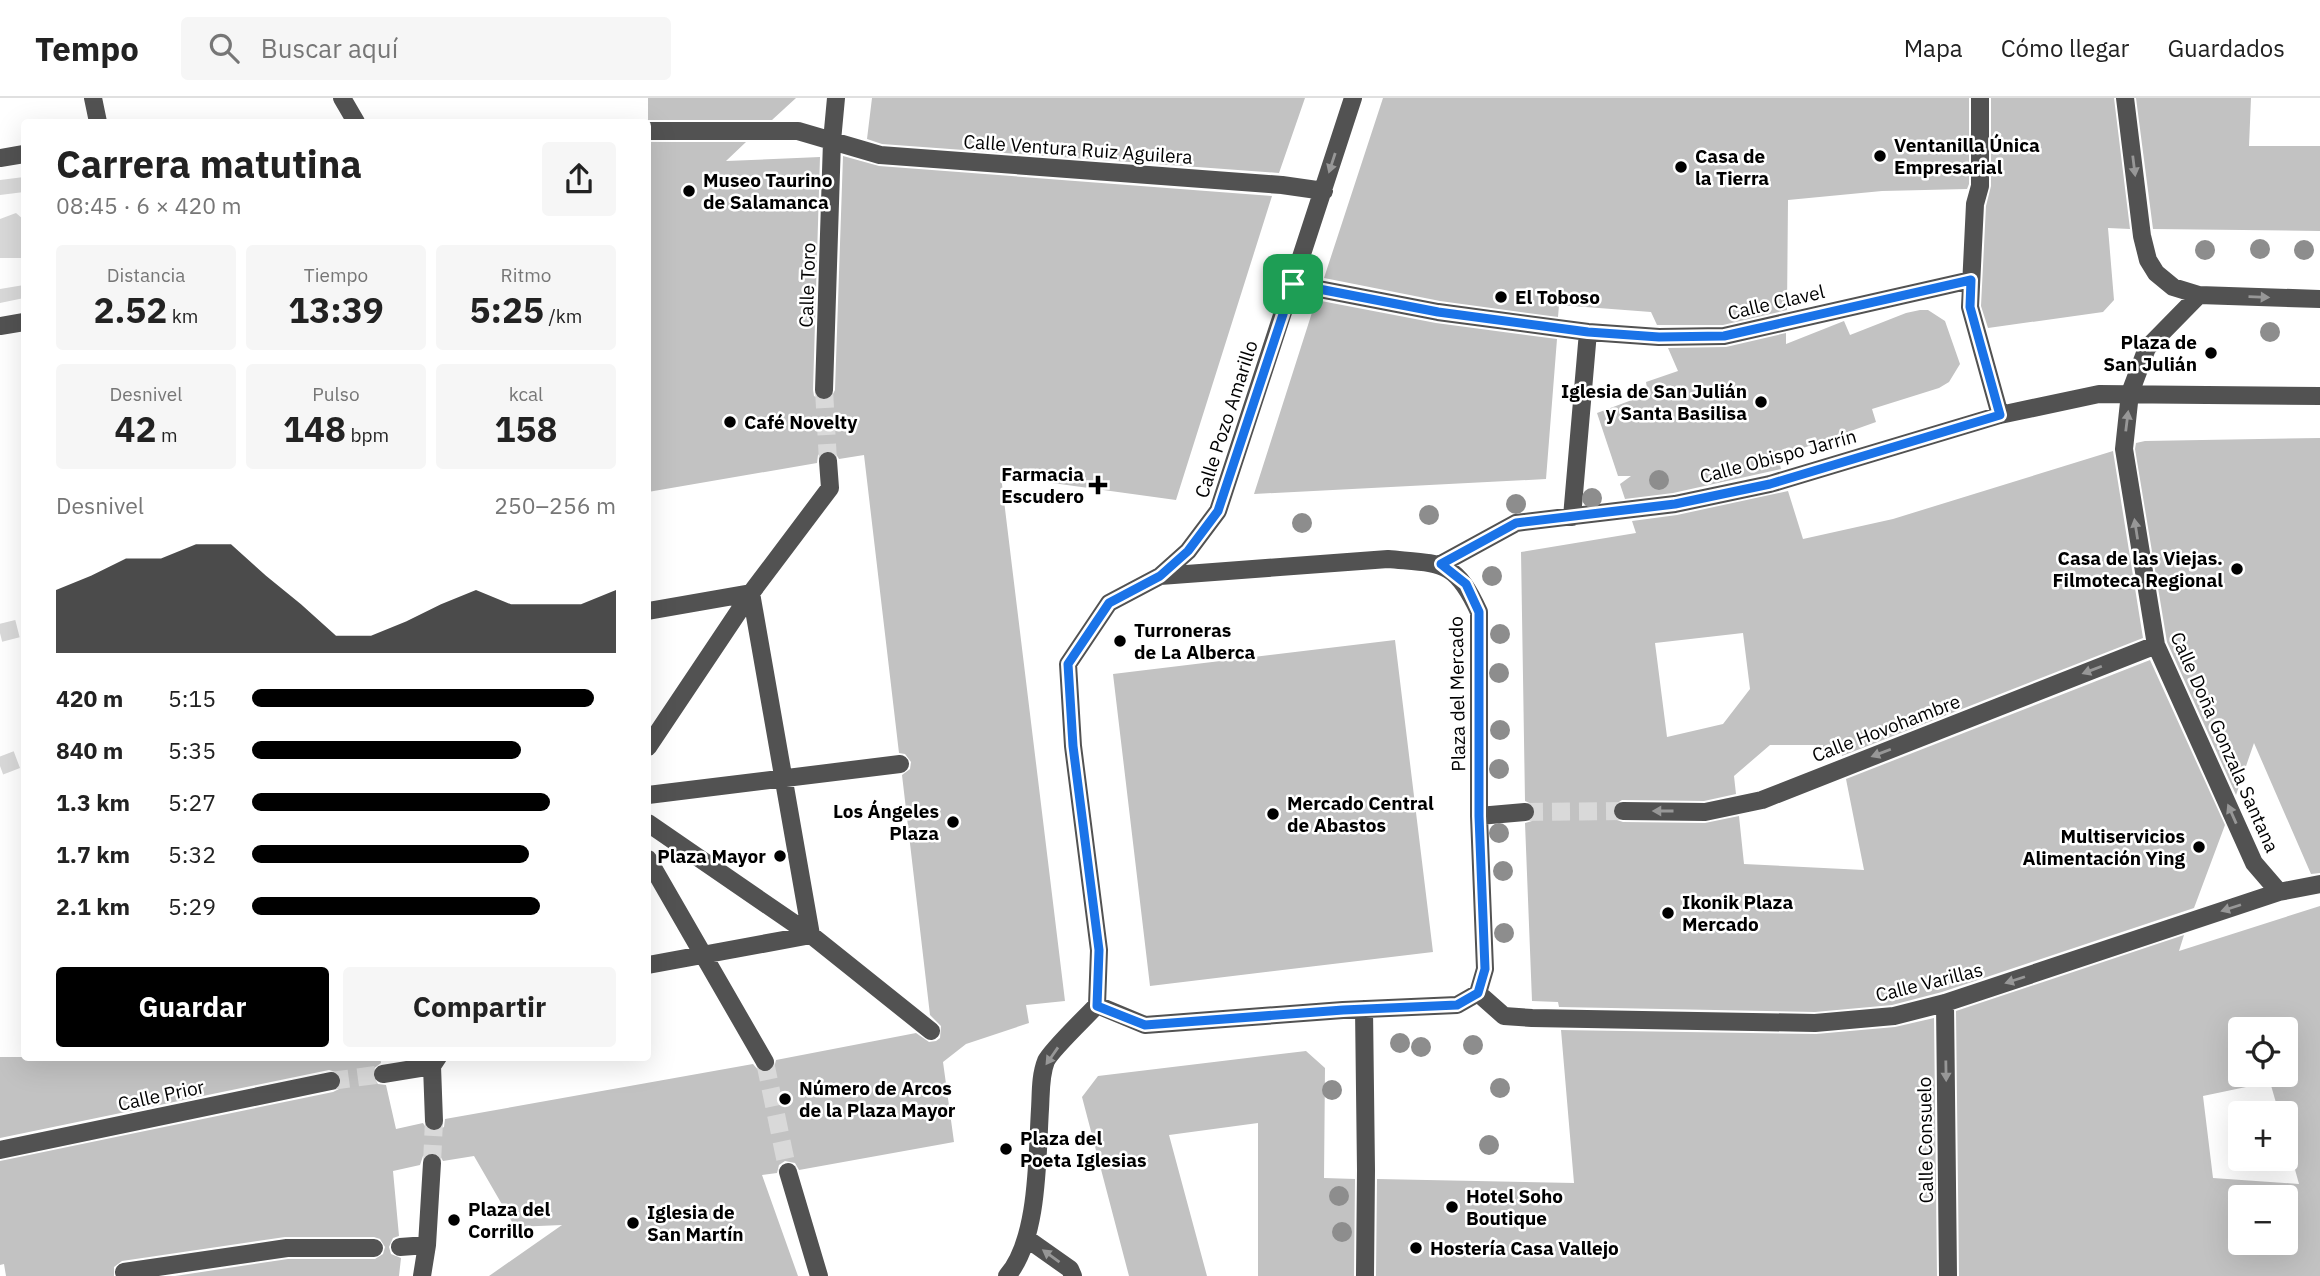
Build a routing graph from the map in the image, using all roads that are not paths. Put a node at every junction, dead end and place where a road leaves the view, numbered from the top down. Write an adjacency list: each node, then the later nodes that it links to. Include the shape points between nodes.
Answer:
1 (93, 98): 7 (street)
2 (342, 98): 8 (street)
3 (836, 98): 10 (street, Calle Toro)
4 (1353, 98): 13 (street, Calle Pozo Amarillo, one-way to 13)
5 (1980, 98): 14 (street, via 1980,186)
6 (2126, 98): 16 (street, one-way to 16, via 2148,260 2156,274 2173,287)
7 (97, 119)
8 (354, 119)
9 (651, 131): 10 (street, Calle Ventura Ruiz Aguilera, via 798,131)
10 (832, 141): 13 (street, Calle Ventura Ruiz Aguilera, via 880,155); 21 (street, Calle Toro)
11 (21, 154): 12 (street)
12 (0, 158)
13 (1324, 191): 15 (street, Calle Pozo Amarillo)
14 (1971, 280): 20 (street, Calle Clavel, via 1724,336); 24 (street, via 1970,307)
15 (1293, 284): 20 (street, Calle Clavel, via 1438,312); 28 (street, Calle Pozo Amarillo, via 1218,511 1188,551)
16 (2199, 295): 17 (street, one-way to 17); 22 (street, via 2147,348)
17 (2320, 299)
18 (21, 323): 19 (street)
19 (0, 327)
20 (1588, 332): 26 (street)
21 (824, 390)
22 (2130, 393): 23 (street); 24 (street, Calle Obispo Jarrín, via 2099,394); 31 (street, Calle Doña Gonzala Santana, one-way to 22, via 2124,449)
23 (2320, 396)
24 (2000, 415): 26 (street, Calle Obispo Jarrín, via 1770,484 1675,504)
25 (828, 461): 29 (street, via 830,488)
26 (1572, 517): 27 (street, Calle Obispo Jarrín, via 1516,523)
27 (1441, 564): 28 (street, via 1388,559); 38 (street, Plaza del Mercado, via 1466,584 1479,612)
28 (1160, 576): 48 (street, via 1109,603 1068,664 1073,746 1099,950)
29 (751, 593): 30 (street); 32 (street); 34 (street)
30 (651, 610)
31 (2156, 645): 36 (street, Calle Hovohambre, one-way to 36, via 1762,800 1705,812); 42 (street, Calle Doña Gonzala Santana, one-way to 31, via 2254,863)
32 (651, 743)
33 (900, 764): 34 (street)
34 (784, 779): 35 (street); 43 (street)
35 (651, 795)
36 (1623, 811)
37 (1525, 812): 38 (street)
38 (1479, 816): 46 (street, Plaza del Mercado, via 1485,969)
39 (651, 825): 43 (street)
40 (651, 864): 44 (street)
41 (2320, 884): 42 (street, Calle Varillas)
42 (2279, 892): 47 (street, Calle Varillas, one-way to 47)
43 (811, 935): 44 (street); 50 (street)
44 (703, 955): 45 (street); 52 (street)
45 (651, 964)
46 (1478, 993): 47 (street, Calle Varillas, via 1504,1016 1532,1018 1815,1023 1894,1016); 49 (street, via 1457,1005)
47 (1945, 1003): 69 (street, Calle Consuelo, one-way to 69)
48 (1097, 1006): 49 (street, via 1145,1025); 59 (street, one-way to 59, via 1046,1060 1036,1183)
49 (1364, 1009): 68 (street)
50 (931, 1031)
51 (435, 1061): 53 (street); 55 (street)
52 (765, 1062)
53 (383, 1074)
54 (331, 1081): 56 (street, Calle Prior)
55 (434, 1121)
56 (0, 1150)
57 (432, 1163): 60 (street)
58 (788, 1172): 65 (street)
59 (1026, 1238): 66 (street); 67 (street, one-way to 59, via 1070,1269)
60 (427, 1245): 61 (street); 64 (street)
61 (400, 1247)
62 (374, 1248): 63 (street, via 287,1248)
63 (124, 1272)
64 (422, 1276)
65 (819, 1276)
66 (1007, 1276)
67 (1073, 1276)
68 (1365, 1276)
69 (1948, 1276)

